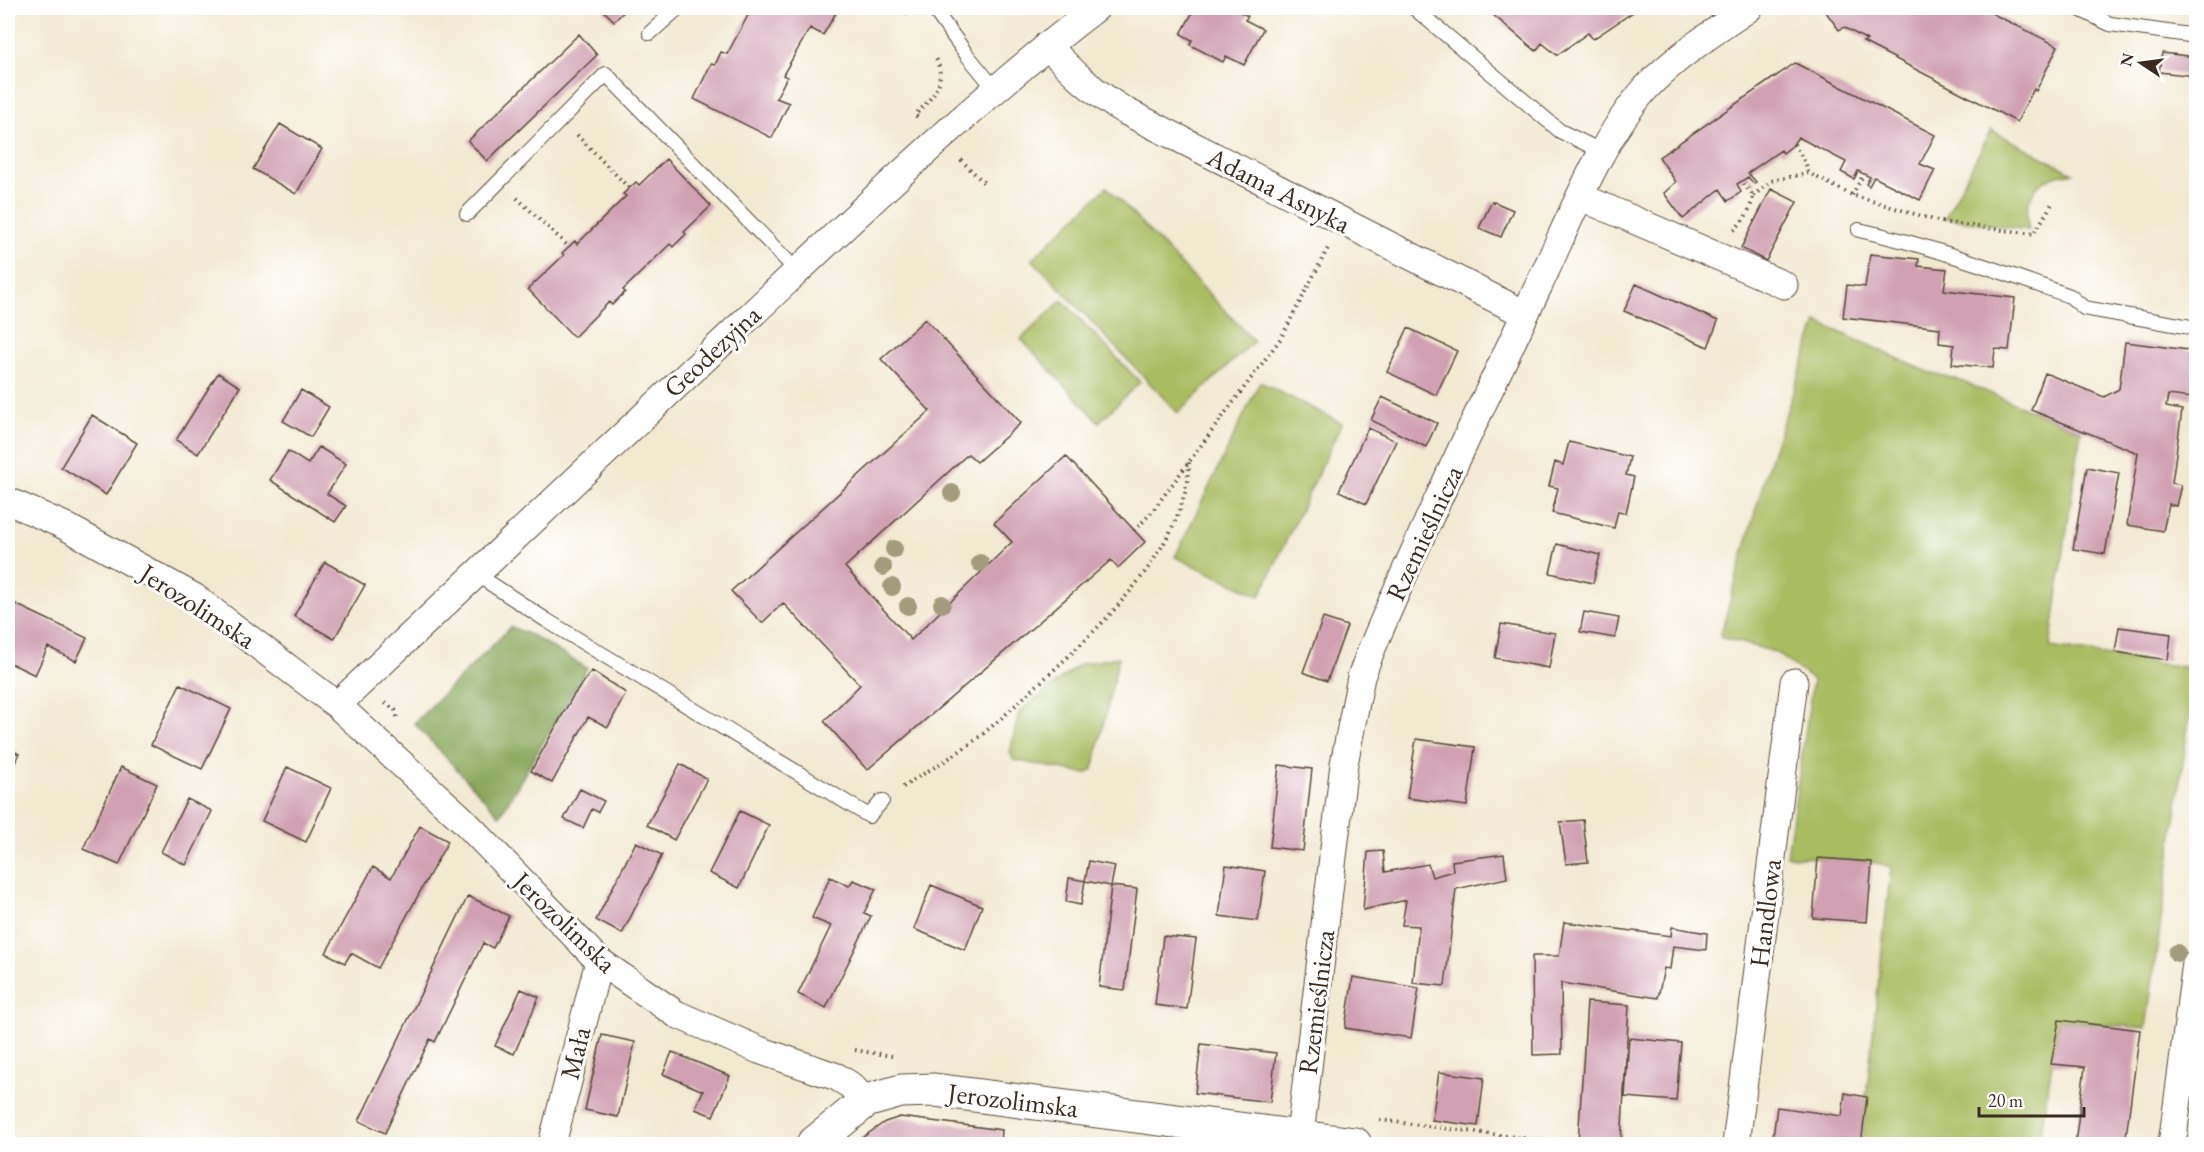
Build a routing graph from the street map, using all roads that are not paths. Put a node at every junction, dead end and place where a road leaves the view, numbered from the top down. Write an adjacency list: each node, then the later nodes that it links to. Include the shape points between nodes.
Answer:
1 (678, 8): 7 (lane)
2 (933, 8): 10 (lane)
3 (1096, 8): 9 (street, Geodezyjna)
4 (1414, 8): 11 (lane, via 1560,131)
5 (1749, 8): 11 (street, Rzemieślnicza, via 1689,49 1647,88 1622,119)
6 (2077, 8): 8 (lane, via 2110,24)
7 (650, 33)
8 (2196, 36)
9 (1047, 45): 10 (street, Geodezyjna); 17 (street, Adama Asnyka, via 1084,84 1125,111)
10 (995, 89): 15 (street, Geodezyjna)
11 (1603, 152): 12 (street, Rzemieślnicza)
12 (1581, 197): 16 (street); 17 (street, Rzemieślnicza)
13 (467, 214): 15 (lane, via 606,74)
14 (1859, 231): 18 (lane, via 1966,259 2070,296 2084,308)
15 (797, 271): 20 (street, Geodezyjna)
16 (1784, 285)
17 (1525, 315): 28 (street, Rzemieślnicza, via 1387,612 1361,677 1344,764)
18 (2196, 328)
19 (8, 501): 22 (street, Jerozolimska, via 63,525 194,597)
20 (476, 574): 22 (street, Geodezyjna); 23 (lane, via 869,816)
21 (1794, 682): 31 (street, Handlowa)
22 (337, 705): 24 (street, Jerozolimska, via 463,820)
23 (882, 801)
24 (598, 961): 26 (street, Jerozolimska, via 676,1014 759,1050 837,1077); 29 (street, Mała)
25 (2196, 963): 32 (street)
26 (866, 1101): 28 (street, Jerozolimska, via 901,1091 934,1090); 30 (street)
27 (1363, 1132): 28 (street, Jerozolimska)
28 (1300, 1141)
29 (552, 1144)
30 (813, 1144)
31 (1736, 1144)
32 (2172, 1144)

